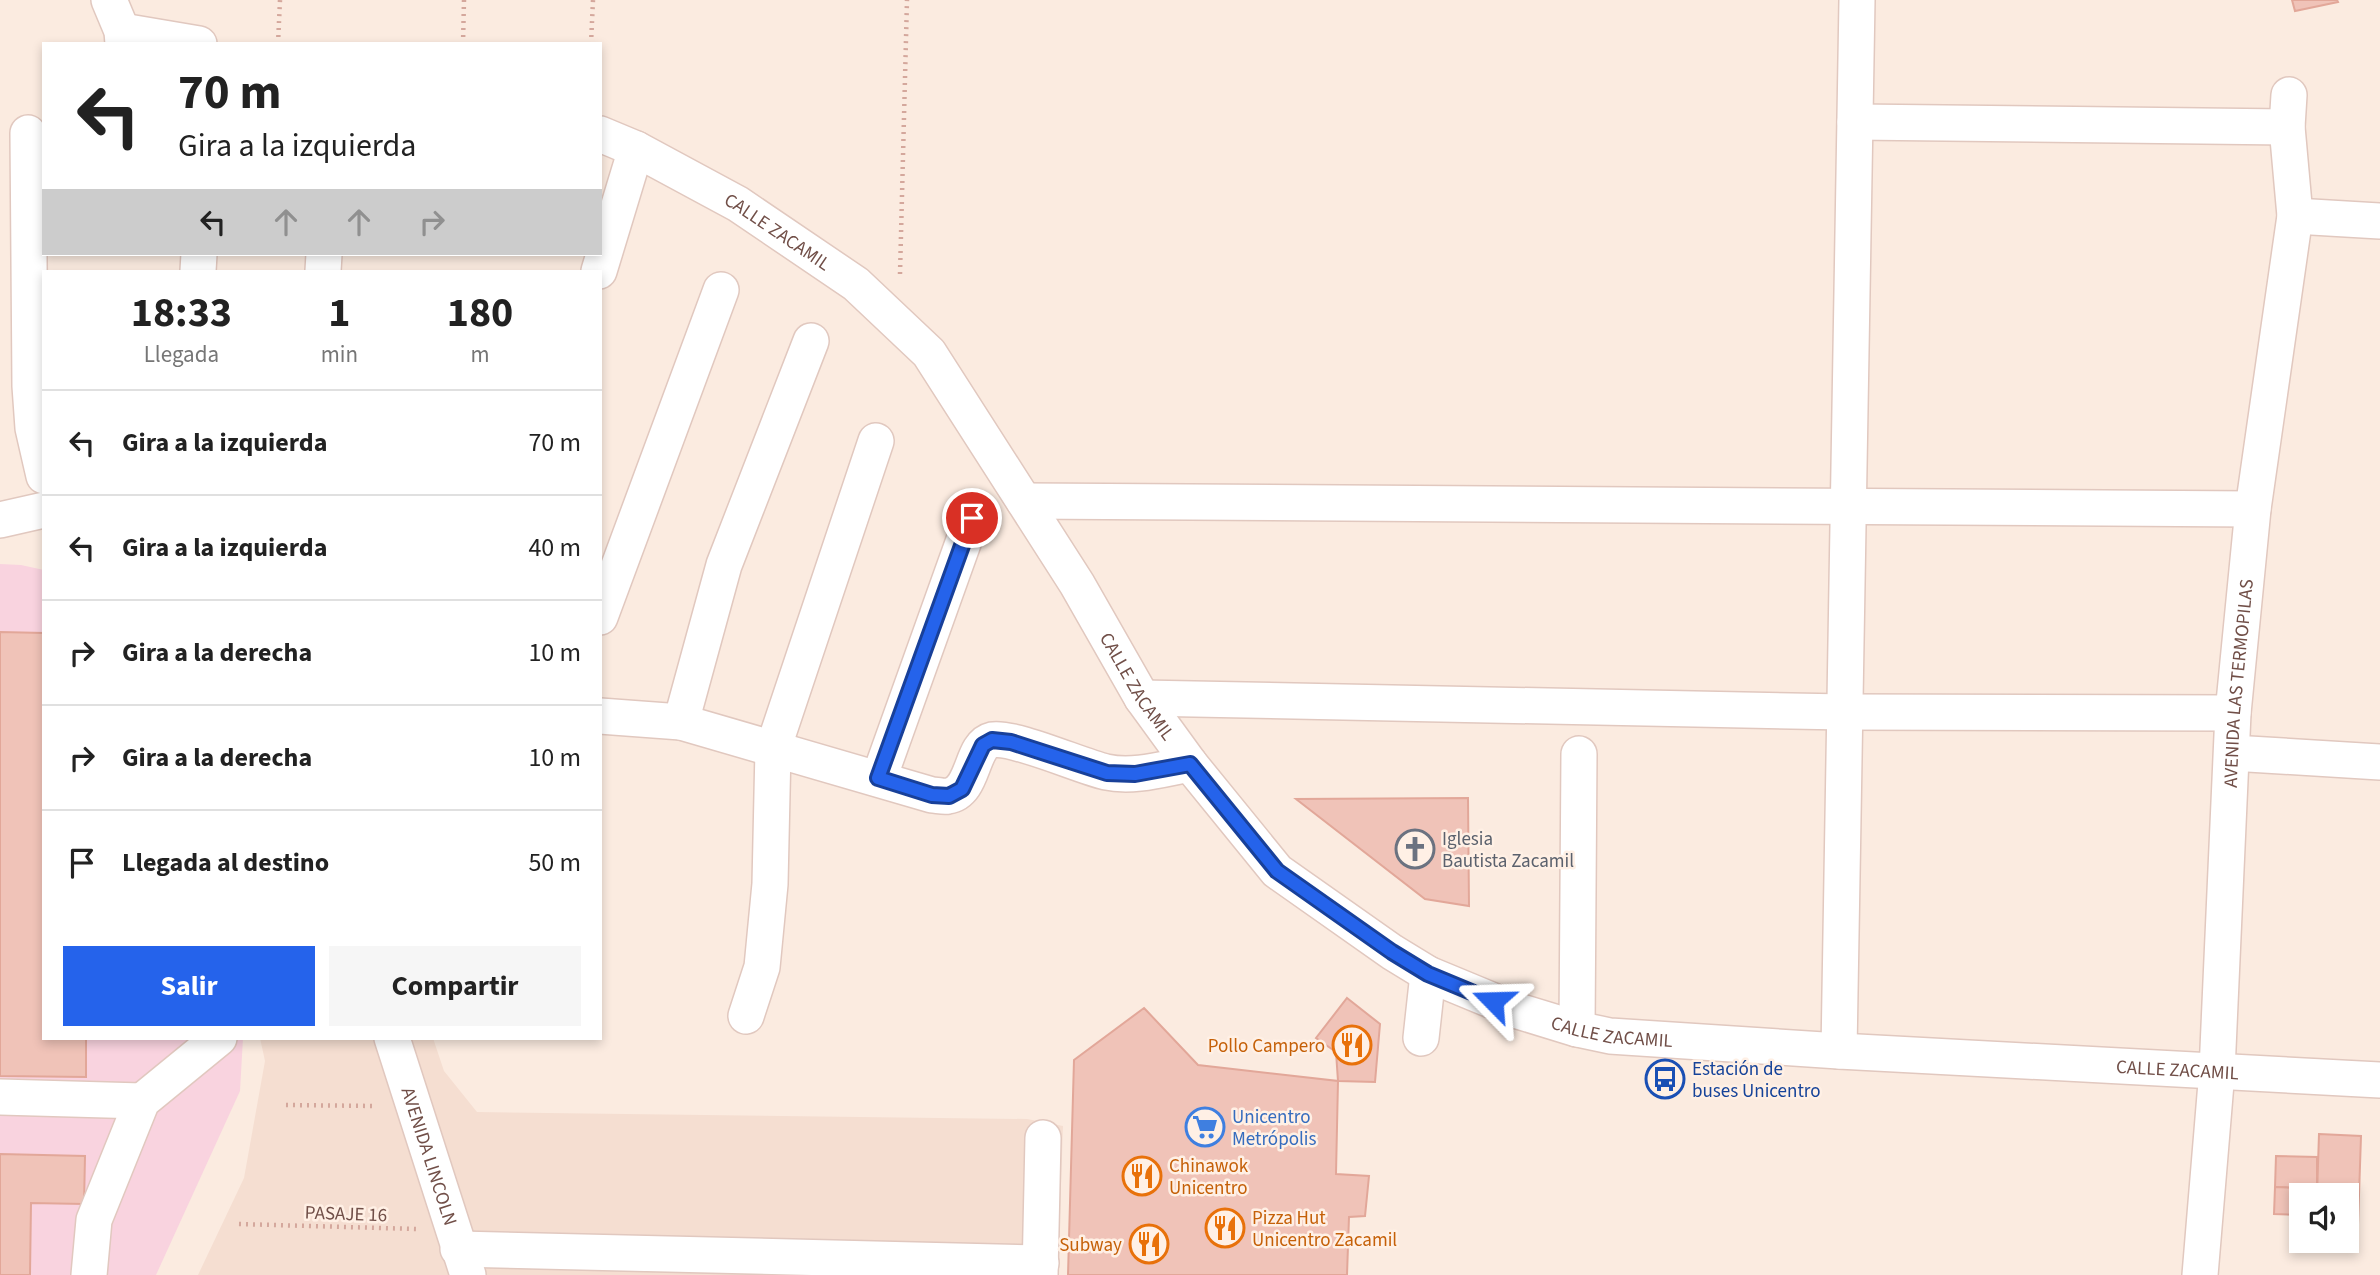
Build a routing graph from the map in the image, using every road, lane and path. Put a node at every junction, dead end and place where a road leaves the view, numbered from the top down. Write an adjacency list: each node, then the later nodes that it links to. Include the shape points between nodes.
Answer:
1 (279, 0): 8 (path)
2 (464, 0): 9 (path)
3 (593, 0): 10 (path)
4 (907, 0): 19 (path)
5 (1857, 0): 11 (street)
6 (118, 25): 7 (street)
7 (190, 42)
8 (278, 42)
9 (463, 42)
10 (592, 42)
11 (1855, 122): 15 (street, AVENIDA LAS TERMOPILAS, via 2288,111); 24 (street)
12 (24, 130): 22 (street, via 30,386)
13 (602, 135): 14 (street, CALLE ZACAMIL)
14 (636, 149): 17 (street); 19 (street, CALLE ZACAMIL, via 738,204 856,284)
15 (2295, 216): 16 (street); 25 (street, AVENIDA LAS TERMOPILAS)
16 (2380, 221)
17 (599, 270)
18 (721, 290): 29 (street)
19 (898, 324): 23 (street, CALLE ZACAMIL, via 929,353)
20 (811, 341): 34 (street, via 724,565)
21 (877, 441): 35 (street)
22 (42, 467)
23 (1024, 501): 24 (street); 30 (street, CALLE ZACAMIL)
24 (1848, 506): 25 (street); 31 (street)
25 (2253, 509): 32 (street, AVENIDA LAS TERMOPILAS)
26 (42, 510): 28 (street)
27 (972, 518): 40 (street)
28 (0, 520)
29 (602, 612)
30 (1142, 698): 31 (street); 39 (street, CALLE ZACAMIL)
31 (1845, 712): 32 (street); 47 (street)
32 (2233, 713): 36 (street, AVENIDA LAS TERMOPILAS)
33 (602, 716): 34 (street)
34 (681, 722): 35 (street)
35 (773, 749): 40 (street); 42 (street, via 770,884 762,967)
36 (2232, 753): 38 (street); 48 (street, AVENIDA LAS TERMOPILAS)
37 (1579, 754): 43 (street)
38 (2380, 762)
39 (1190, 764): 40 (street, via 1135,774 1107,773 992,740 983,745 962,789 949,796); 41 (street, CALLE ZACAMIL, via 1277,871)
40 (878, 778)
41 (1428, 974): 43 (street, CALLE ZACAMIL, via 1515,1010); 44 (street)
42 (746, 1016)
43 (1577, 1029): 47 (street, CALLE ZACAMIL, via 1610,1036)
44 (1420, 1038)
45 (217, 1040): 51 (street)
46 (393, 1040): 53 (street, AVENIDA LINCOLN)
47 (1839, 1052): 48 (street, CALLE ZACAMIL)
48 (2217, 1071): 49 (street, CALLE ZACAMIL); 59 (street, AVENIDA LAS TERMOPILAS)
49 (2380, 1080)
50 (0, 1097): 51 (street)
51 (142, 1101): 58 (street, via 94,1220)
52 (286, 1105): 53 (path)
53 (413, 1107): 56 (street, AVENIDA LINCOLN)
54 (1044, 1138): 57 (street)
55 (239, 1224): 56 (path, PASAJE 16)
56 (460, 1251): 57 (street)
57 (1041, 1269)
58 (89, 1275)
59 (2200, 1275)

